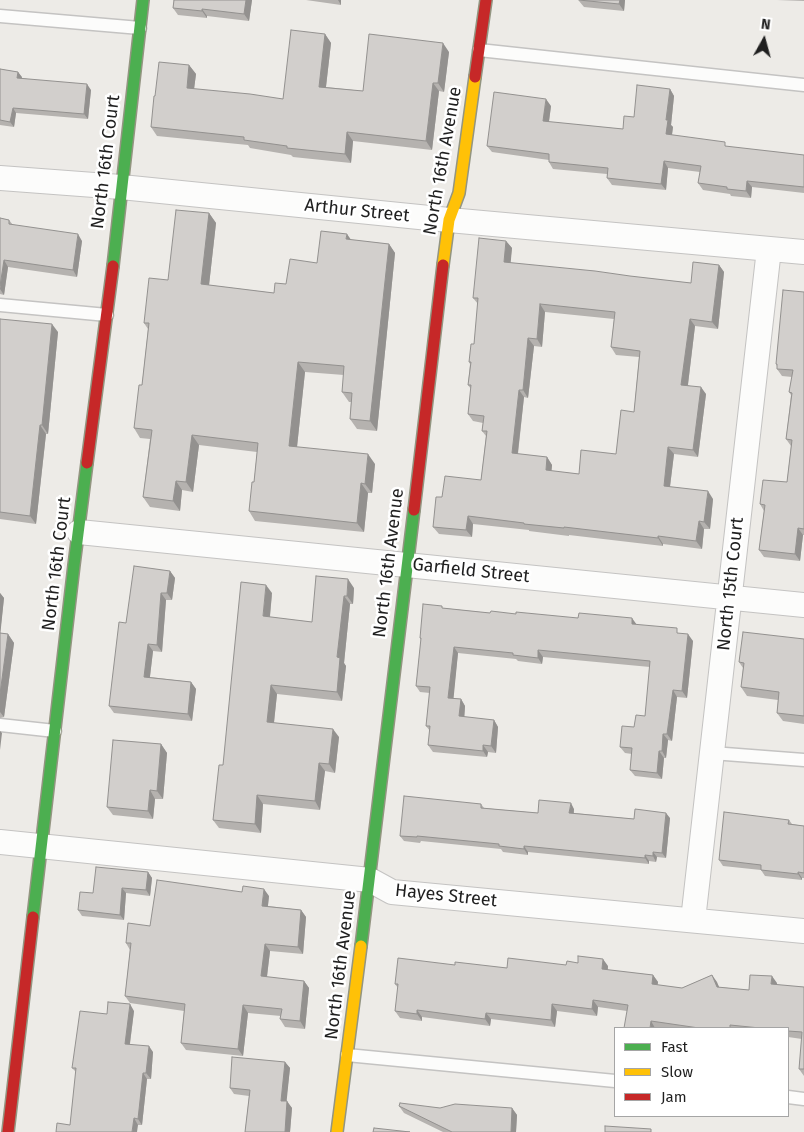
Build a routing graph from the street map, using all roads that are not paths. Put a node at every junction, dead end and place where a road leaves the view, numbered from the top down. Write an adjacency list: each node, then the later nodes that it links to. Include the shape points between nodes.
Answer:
1 (143, 0): 4 (street, North 16th Court)
2 (486, 0): 5 (street, North 16th Avenue)
3 (0, 16): 4 (lane)
4 (140, 28): 8 (street, North 16th Court)
5 (479, 50): 6 (lane); 9 (street, North 16th Avenue, via 459,193)
6 (804, 85)
7 (0, 178): 8 (street, Arthur Street)
8 (121, 187): 9 (street, Arthur Street); 13 (street, North 16th Court)
9 (449, 220): 10 (street, Arthur Street); 15 (street, North 16th Avenue)
10 (769, 249): 11 (street, Arthur Street); 16 (street, North 15th Court)
11 (804, 252)
12 (0, 305): 13 (lane)
13 (106, 315): 14 (street, North 16th Court)
14 (78, 532): 15 (street, Garfield Street); 19 (street, North 16th Court)
15 (406, 565): 16 (street, Garfield Street); 24 (street, North 16th Avenue)
16 (730, 598): 17 (street, Garfield Street); 20 (street, North 15th Court)
17 (804, 604)
18 (0, 725): 19 (lane)
19 (55, 731): 23 (street, North 16th Court)
20 (712, 753): 21 (lane); 25 (street, North 15th Court)
21 (804, 760)
22 (0, 842): 23 (street, Hayes Street)
23 (41, 846): 24 (street, Hayes Street); 31 (street, North 16th Court)
24 (370, 880): 25 (street, Hayes Street, via 392,892); 27 (street, North 16th Avenue)
25 (693, 920): 26 (street, Hayes Street)
26 (804, 931)
27 (347, 1055): 28 (lane); 32 (street, North 16th Avenue)
28 (614, 1080)
29 (789, 1097): 30 (lane)
30 (804, 1099)
31 (8, 1132)
32 (337, 1132)

